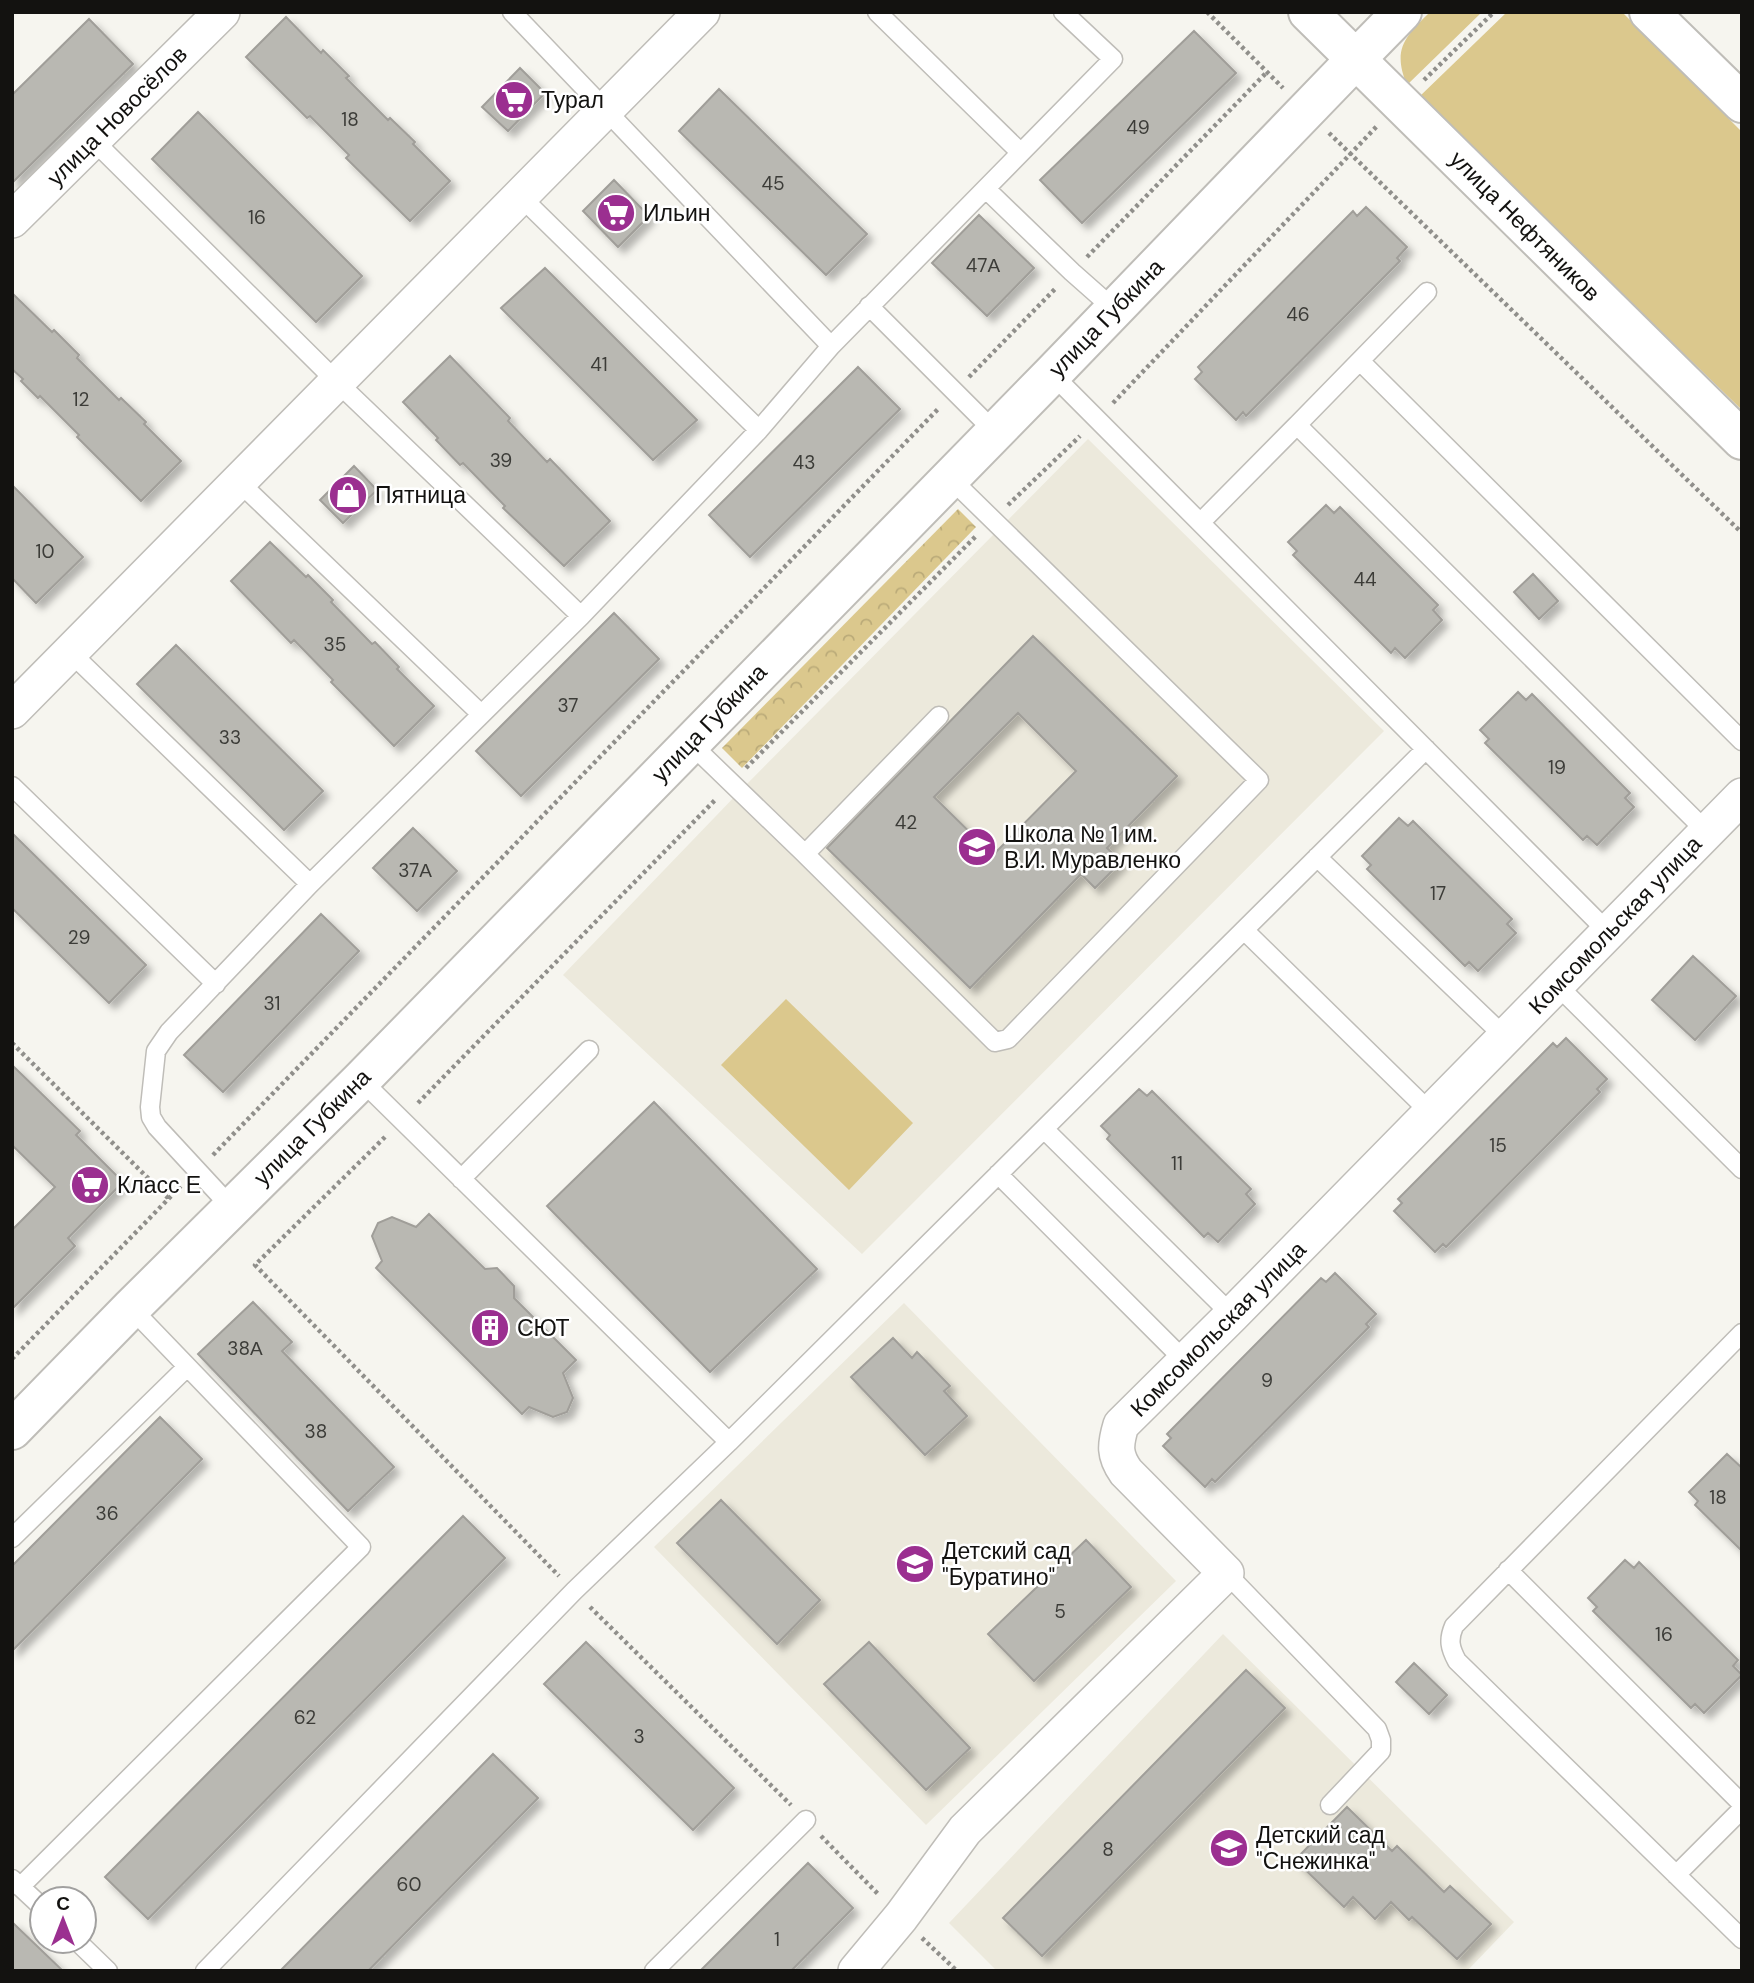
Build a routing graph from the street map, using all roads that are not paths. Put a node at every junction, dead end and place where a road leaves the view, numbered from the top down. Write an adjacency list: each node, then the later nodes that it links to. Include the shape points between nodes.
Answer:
1 (222, 12): 12 (street, улица Новосёлов)
2 (512, 12): 11 (lane)
3 (702, 12): 11 (street)
4 (877, 12): 13 (lane)
5 (1063, 12): 13 (lane, via 1113,59)
6 (1308, 12): 9 (street, улица Нефтяников)
7 (1402, 12): 9 (street, улица Губкина)
8 (1649, 12): 10 (street)
9 (1356, 59): 19 (street, улица Губкина); 27 (street, улица Нефтяников)
10 (1742, 103)
11 (605, 110): 15 (street); 20 (lane)
12 (93, 140): 16 (street, улица Новосёлов); 23 (lane)
13 (1020, 152): 14 (lane)
14 (986, 189): 18 (lane); 19 (lane)
15 (520, 196): 23 (street); 25 (lane)
16 (12, 220)
17 (1427, 292): 21 (lane)
18 (870, 306): 20 (lane); 26 (lane)
19 (1115, 310): 22 (street, улица Губкина)
20 (831, 346): 25 (lane)
21 (1360, 361): 24 (lane); 36 (lane)
22 (1052, 374): 26 (street, улица Губкина); 30 (lane)
23 (337, 382): 29 (street); 31 (lane)
24 (1297, 425): 30 (lane); 41 (lane)
25 (759, 430): 31 (lane)
26 (995, 432): 28 (street, улица Губкина)
27 (1742, 440)
28 (950, 478): 37 (street, улица Губкина); 42 (lane, via 1259,780 1008,1039 995,1042)
29 (239, 482): 32 (street); 34 (lane)
30 (1200, 522): 38 (lane)
31 (581, 616): 34 (lane)
32 (70, 652): 33 (street); 44 (lane)
33 (12, 711)
34 (481, 714): 44 (lane)
35 (939, 716): 42 (lane)
36 (1742, 741)
37 (689, 742): 42 (lane); 51 (street, улица Губкина)
38 (1426, 749): 43 (lane); 46 (lane)
39 (12, 786): 47 (lane)
40 (1742, 796): 41 (street, Комсомольская улица)
41 (1706, 831): 46 (street, Комсомольская улица)
42 (805, 854)
43 (1317, 858): 45 (lane); 49 (lane)
44 (310, 884): 47 (lane)
45 (1244, 930): 52 (lane); 53 (lane)
46 (1608, 932): 48 (street, Комсомольская улица)
47 (216, 984): 57 (lane, via 156,1051 150,1107 157,1128)
48 (1557, 985): 49 (street, Комсомольская улица); 54 (lane)
49 (1505, 1037): 52 (street, Комсомольская улица)
50 (589, 1050): 56 (lane)
51 (361, 1080): 56 (lane); 57 (street, улица Губкина)
52 (1431, 1113): 59 (street, Комсомольская улица)
53 (1044, 1129): 55 (lane); 59 (lane)
54 (1742, 1169)
55 (998, 1174): 61 (lane); 64 (lane)
56 (461, 1179): 64 (lane)
57 (232, 1207): 58 (street, улица Губкина)
58 (131, 1308): 62 (lane); 63 (street, улица Губкина)
59 (1232, 1315): 61 (street, Комсомольская улица)
60 (1742, 1333): 66 (lane)
61 (1186, 1362): 67 (street, Комсомольская улица, via 1121,1425 1115,1443 1117,1458)
62 (187, 1367): 65 (lane); 72 (lane, via 360,1547)
63 (12, 1430)
64 (729, 1442): 76 (lane, via 574,1591)
65 (12, 1538)
66 (1507, 1570): 69 (lane); 71 (lane, via 1454,1626 1450,1649 1457,1661)
67 (1226, 1573): 68 (lane, via 1377,1729 1381,1751); 78 (street, via 965,1830)
68 (1330, 1805)
69 (1742, 1807): 71 (lane)
70 (806, 1820): 77 (lane)
71 (1676, 1875): 73 (lane)
72 (16, 1883)
73 (1742, 1939)
74 (91, 1955): 75 (lane)
75 (108, 1971)
76 (205, 1971)
77 (654, 1971)
78 (856, 1971)

